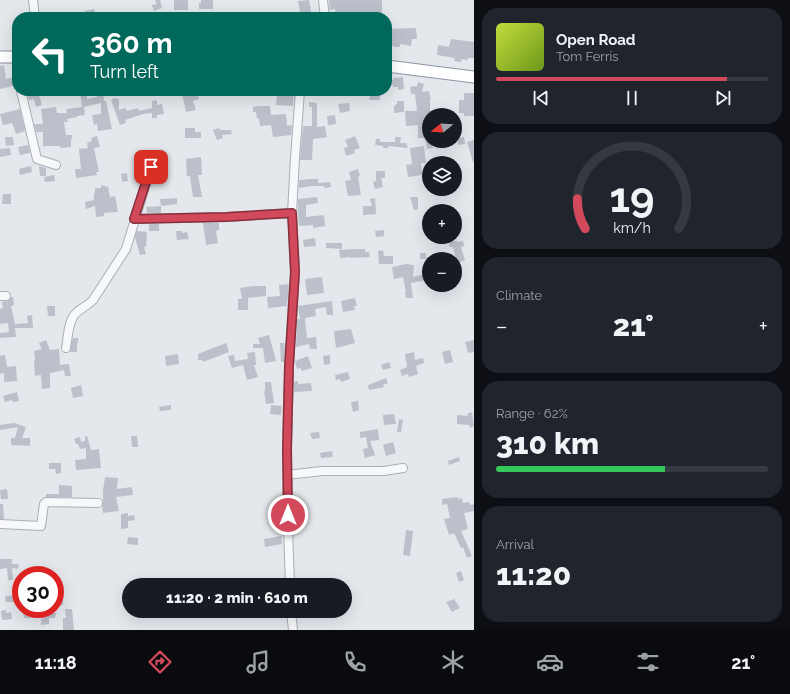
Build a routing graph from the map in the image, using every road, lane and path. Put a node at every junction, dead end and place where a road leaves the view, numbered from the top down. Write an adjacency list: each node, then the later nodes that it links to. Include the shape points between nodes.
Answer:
1 (33, 0): 3 (street)
2 (323, 0): 4 (street)
3 (34, 12)
4 (324, 12)
5 (0, 57): 6 (highway)
6 (12, 57)
7 (392, 67): 8 (highway)
8 (474, 77)
9 (22, 96): 11 (street, via 37,159)
10 (300, 96): 13 (street)
11 (56, 165)
12 (151, 167): 14 (street)
13 (292, 213): 14 (street); 17 (street, via 295,272 289,366)
14 (134, 219): 15 (street, via 126,249 93,300 71,320)
15 (66, 348)
16 (403, 468): 17 (street)
17 (287, 475): 20 (street)
18 (98, 503): 19 (street, via 46,502 41,526)
19 (0, 524)
20 (290, 578)
21 (292, 618): 22 (street)
22 (293, 630)

